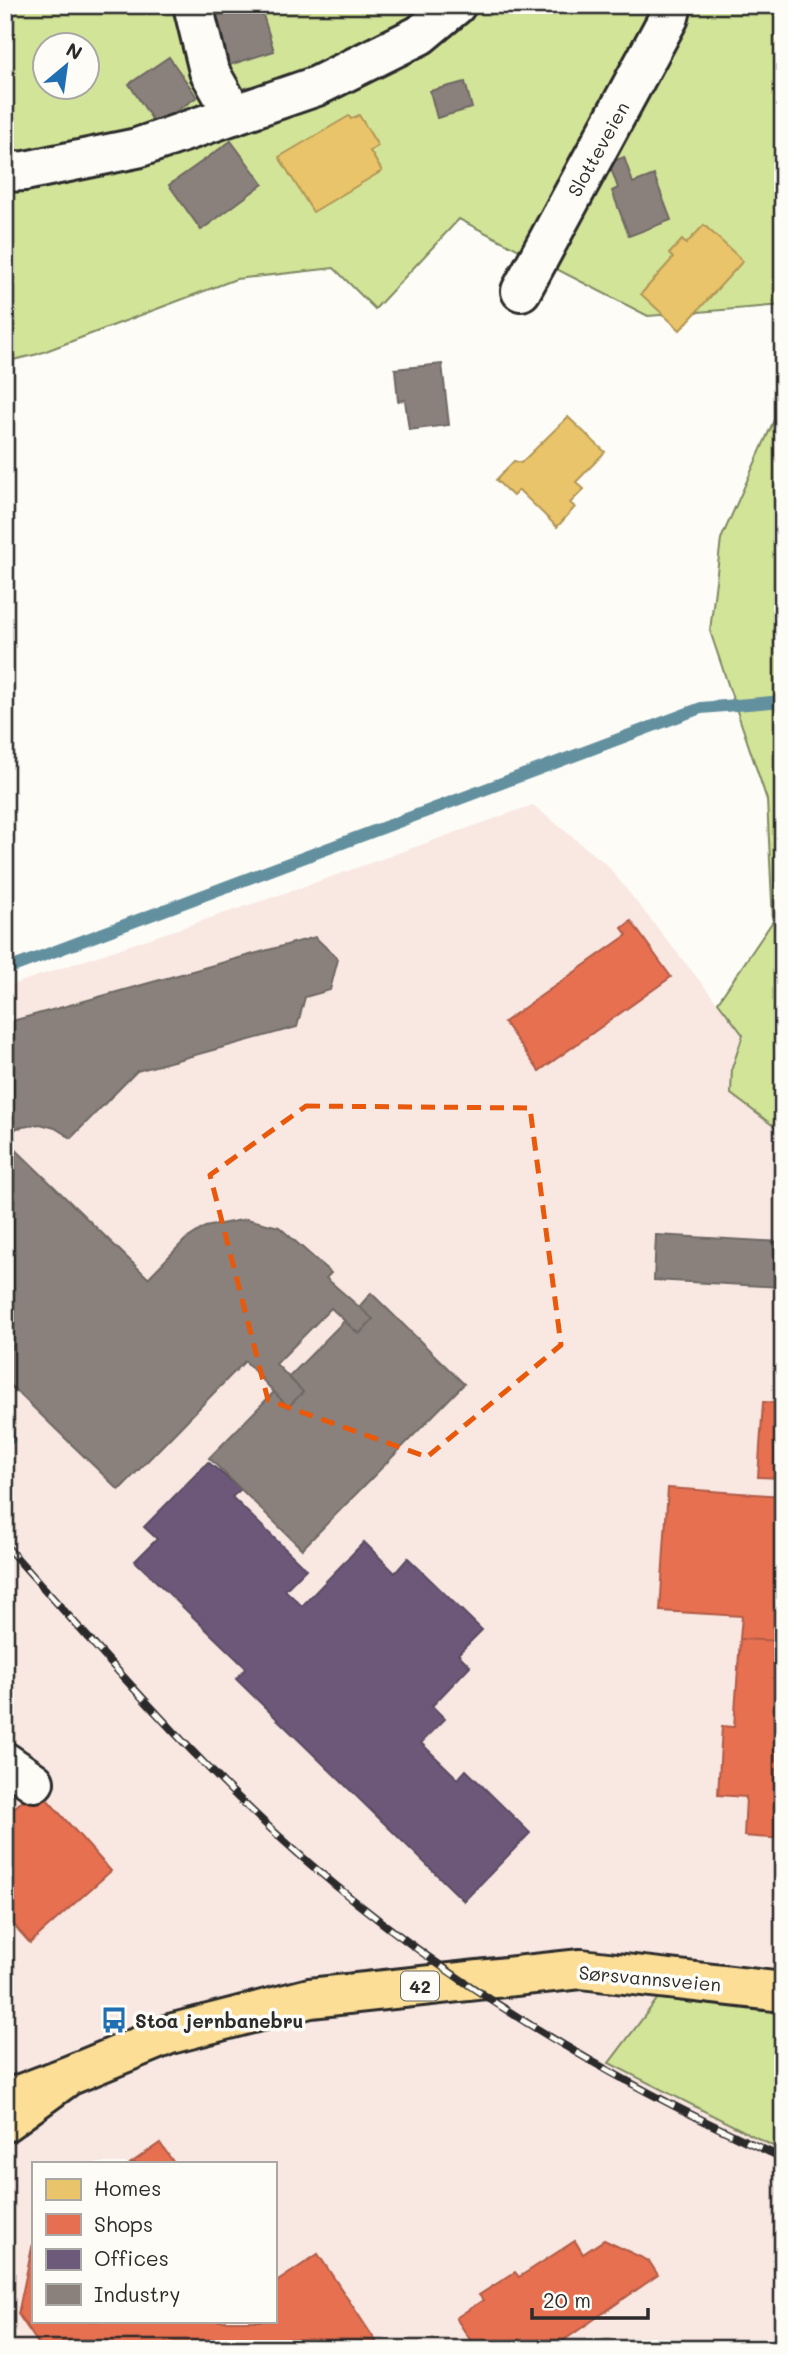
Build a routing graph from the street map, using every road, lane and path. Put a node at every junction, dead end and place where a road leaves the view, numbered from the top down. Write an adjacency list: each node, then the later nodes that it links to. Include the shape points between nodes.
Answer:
1 (193, 5): 4 (street, via 209,71)
2 (456, 5): 4 (street, via 420,36 317,86)
3 (672, 5): 6 (street, Slotteveien)
4 (234, 115): 5 (street, via 137,148)
5 (5, 172)
6 (521, 290)
7 (783, 1992): 8 (main road, Sørsvannsveien / 42, via 581,1969 310,1998 170,2034)
8 (68, 2076): 9 (main road, Sørsvannsveien / 42); 10 (main road, Sørsvannsveien / 42)
9 (5, 2100)
10 (5, 2122)

